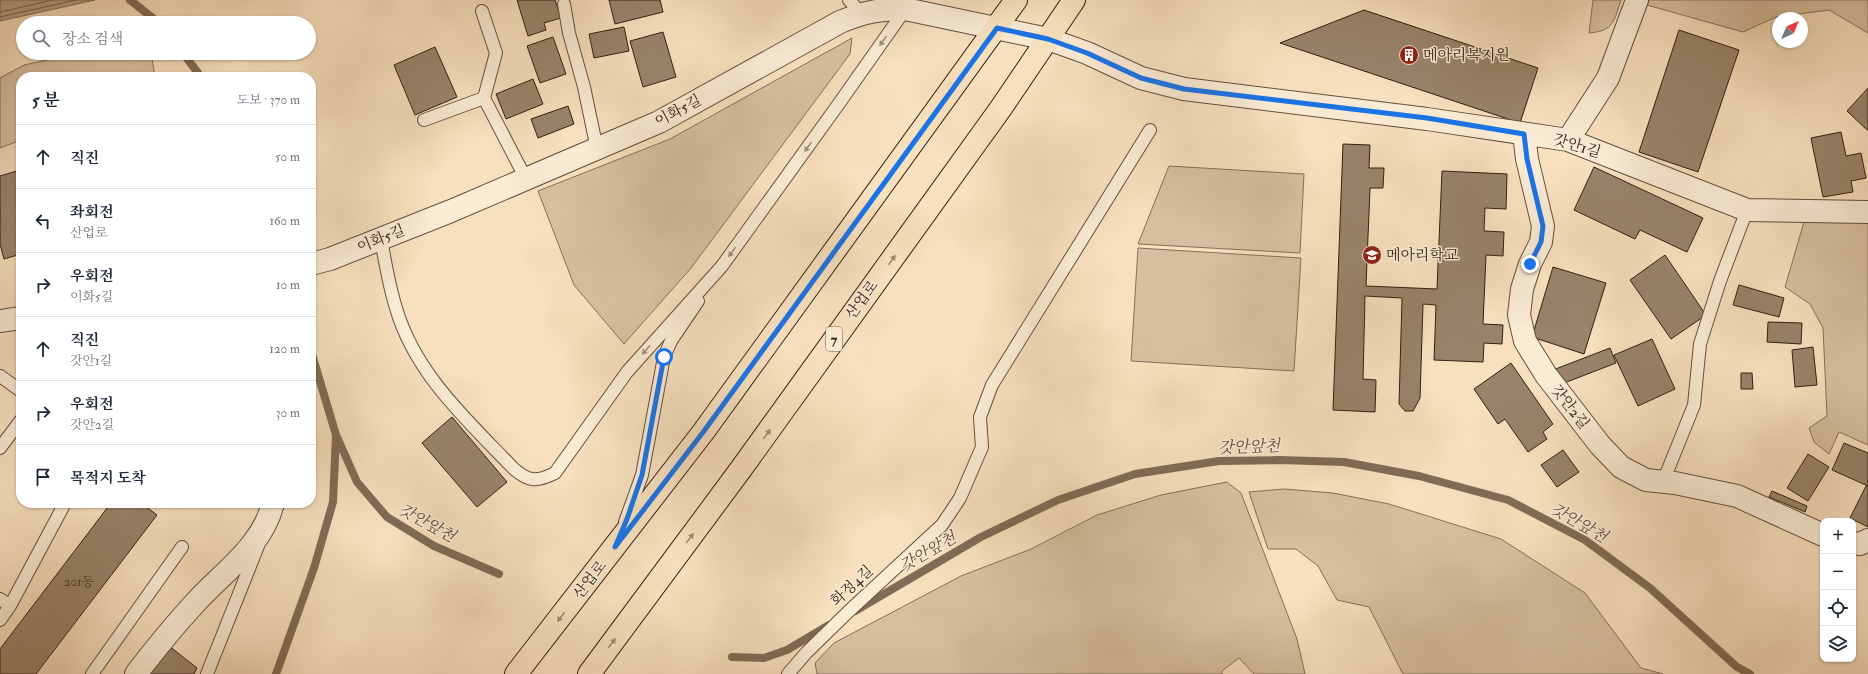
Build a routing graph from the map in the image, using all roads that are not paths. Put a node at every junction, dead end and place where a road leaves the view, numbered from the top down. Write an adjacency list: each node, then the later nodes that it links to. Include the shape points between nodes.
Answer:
1 (1016, 0): 8 (main road, 산업로)
2 (1074, 0): 9 (main road, 산업로 / 7)
3 (1637, 0): 14 (street, via 1608,78)
4 (564, 4): 15 (lane)
5 (908, 4): 6 (street, 이화5길, via 882,9); 8 (street, 이화5길); 21 (lane, one-way to 21)
6 (855, 7): 15 (street, 이화5길, via 840,22 659,122)
7 (482, 11): 10 (lane, via 496,53)
8 (997, 28): 9 (street, 이화5길); 35 (main road, 산업로, via 704,431)
9 (1048, 39): 13 (street, 갓안1길, via 1087,53 1141,78 1184,89 1427,118); 43 (main road, 산업로 / 7, one-way to 9, via 741,470)
10 (484, 98): 11 (lane); 16 (lane)
11 (424, 120)
12 (1150, 130): 44 (lane, 화정4길, via 992,385 980,416 982,447 960,498 942,525 849,611)
13 (1524, 134): 14 (street, 갓안1길); 28 (street, 갓안2길, via 1527,159 1543,226 1541,242 1522,289 1519,315 1525,341 1546,375 1600,445 1621,467 1646,480)
14 (1568, 140): 17 (street, 갓안1길)
15 (597, 149): 16 (street, 이화5길)
16 (526, 179): 19 (street, 이화5길)
17 (1747, 210): 18 (street, 갓안1길); 28 (lane, via 1700,344 1694,405)
18 (1868, 212)
19 (381, 239): 20 (street, 이화5길); 21 (lane, one-way to 19, via 627,372 555,473 542,479 526,479 444,394 421,364 396,309)
20 (321, 262)
21 (722, 266): 35 (lane, via 664,357 642,475)
22 (16, 319): 23 (street)
23 (0, 321)
24 (0, 376): 25 (lane)
25 (16, 387)
26 (16, 427): 27 (lane)
27 (0, 448)
28 (1663, 482): 31 (street, 갓안2길, via 1737,496)
29 (62, 508): 37 (lane)
30 (271, 510): 40 (street, via 251,547 169,631); 41 (lane)
31 (1820, 534)
32 (1868, 540): 33 (street)
33 (1856, 543)
34 (182, 547): 39 (lane)
35 (615, 547): 42 (main road, 산업로, one-way to 42)
36 (0, 599): 37 (lane)
37 (10, 606): 38 (lane)
38 (0, 620)
39 (92, 674)
40 (136, 674)
41 (206, 674)
42 (516, 674)
43 (589, 674)
44 (788, 674)

